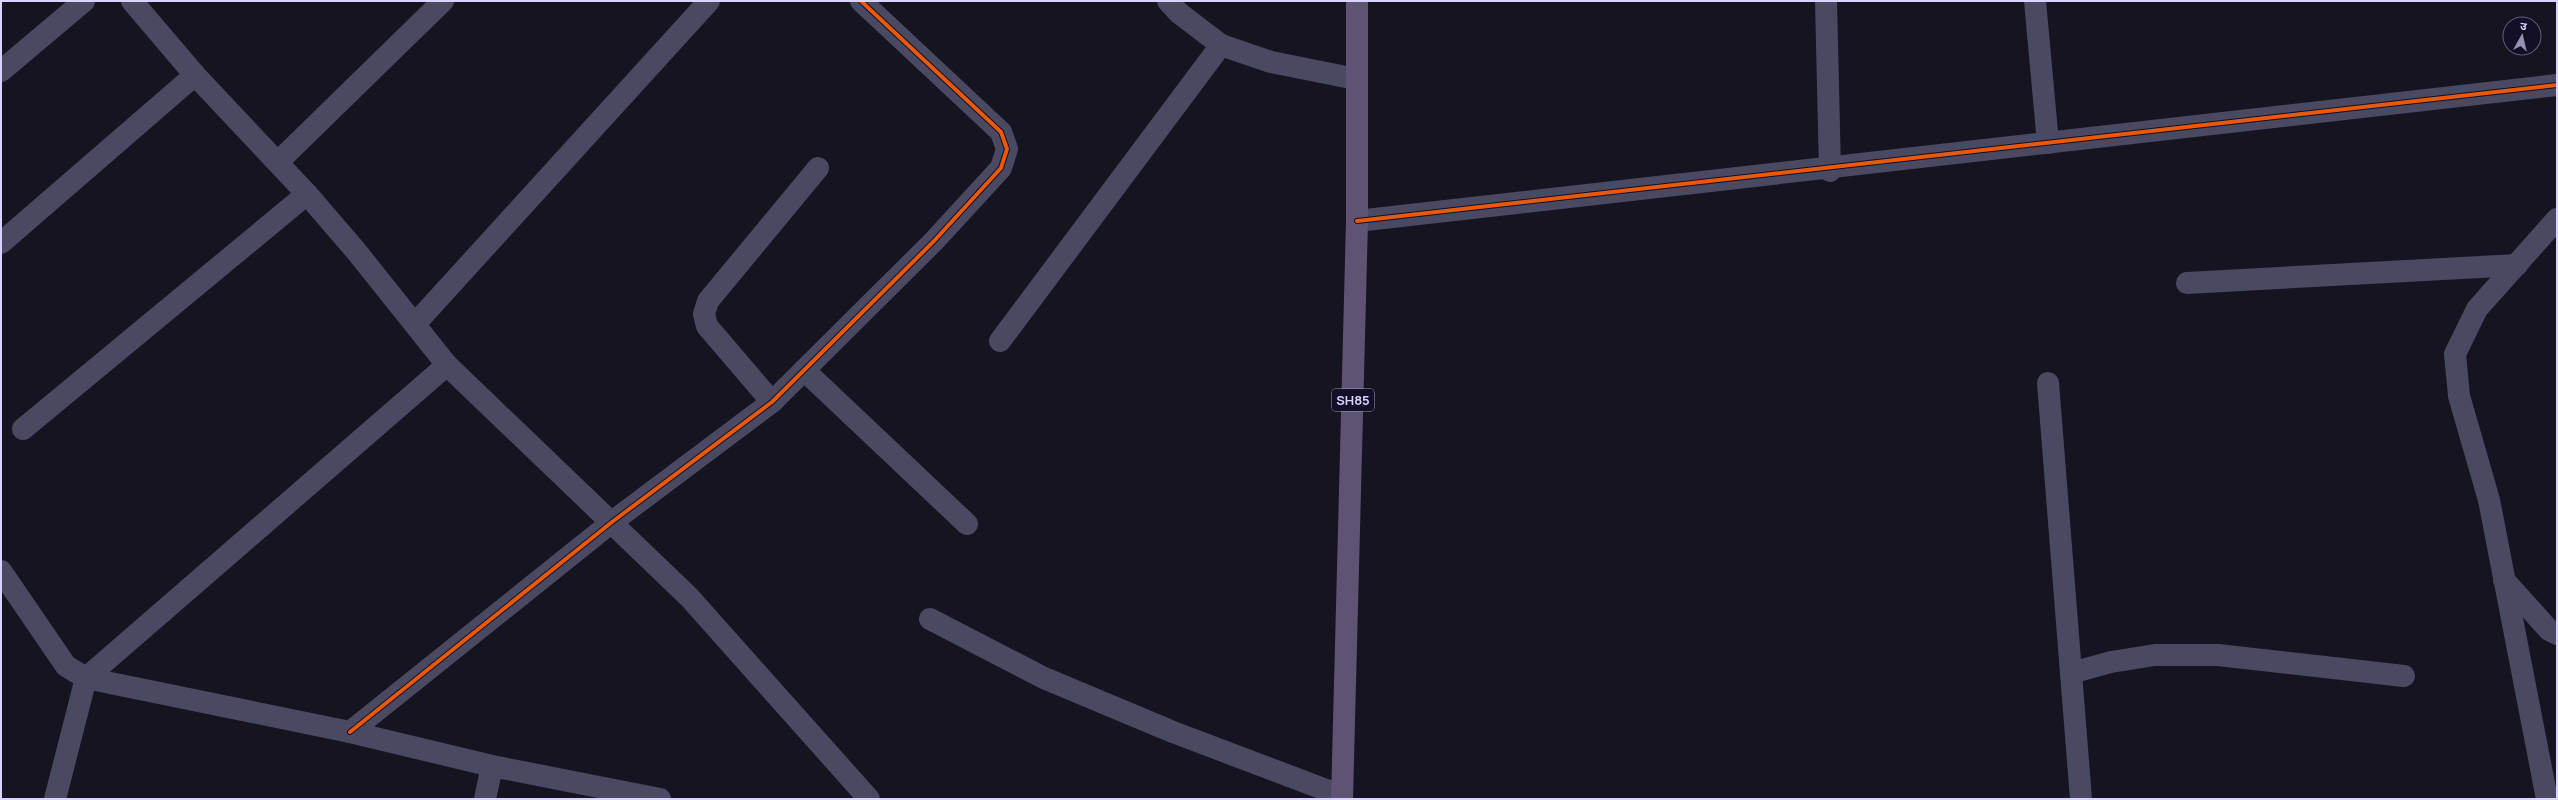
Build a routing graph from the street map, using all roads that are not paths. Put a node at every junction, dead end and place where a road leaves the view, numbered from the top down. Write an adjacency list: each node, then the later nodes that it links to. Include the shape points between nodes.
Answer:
1 (84, 1): 11 (street)
2 (132, 1): 12 (street)
3 (443, 1): 16 (street)
4 (709, 1): 25 (street)
5 (861, 1): 28 (street, via 1001,132 1007,149 1001,168 940,235)
6 (1168, 1): 10 (street, via 1179,13)
7 (1357, 1): 13 (main road, SH85)
8 (1826, 1): 18 (street)
9 (2035, 1): 15 (street)
10 (1221, 45): 13 (street, via 1271,62); 26 (street)
11 (1, 71)
12 (195, 75): 16 (street); 22 (street)
13 (1356, 79): 21 (main road, SH85)
14 (2557, 85): 15 (street)
15 (2048, 143): 18 (street)
16 (278, 162): 19 (street)
17 (818, 168): 30 (street, via 708,301 704,314 707,326)
18 (1830, 171): 21 (street)
19 (307, 194): 25 (street); 31 (street)
20 (2557, 219): 23 (street)
21 (1357, 221): 43 (main road, SH85)
22 (1, 243)
23 (2517, 265): 24 (street); 35 (street, via 2477,309 2455,354 2459,396 2489,500)
24 (2187, 283)
25 (415, 324): 27 (street)
26 (1000, 341)
27 (447, 365): 32 (street); 40 (street)
28 (804, 370): 30 (street); 33 (street)
29 (2048, 382): 38 (street)
30 (772, 402): 32 (street)
31 (24, 429)
32 (612, 522): 41 (street); 47 (street, via 689,597)
33 (968, 524)
34 (1, 571): 40 (street, via 66,666)
35 (2504, 580): 37 (street, via 2550,630); 49 (street)
36 (930, 619): 43 (street, via 1044,678 1173,732)
37 (2557, 634)
38 (2071, 673): 39 (street, via 2112,662 2155,655 2218,655); 48 (street)
39 (2404, 676)
40 (86, 678): 41 (street); 44 (street)
41 (350, 732): 42 (street)
42 (492, 766): 45 (street); 46 (street)
43 (1342, 797)
44 (55, 799)
45 (485, 799)
46 (660, 799)
47 (869, 799)
48 (2081, 799)
49 (2547, 799)

